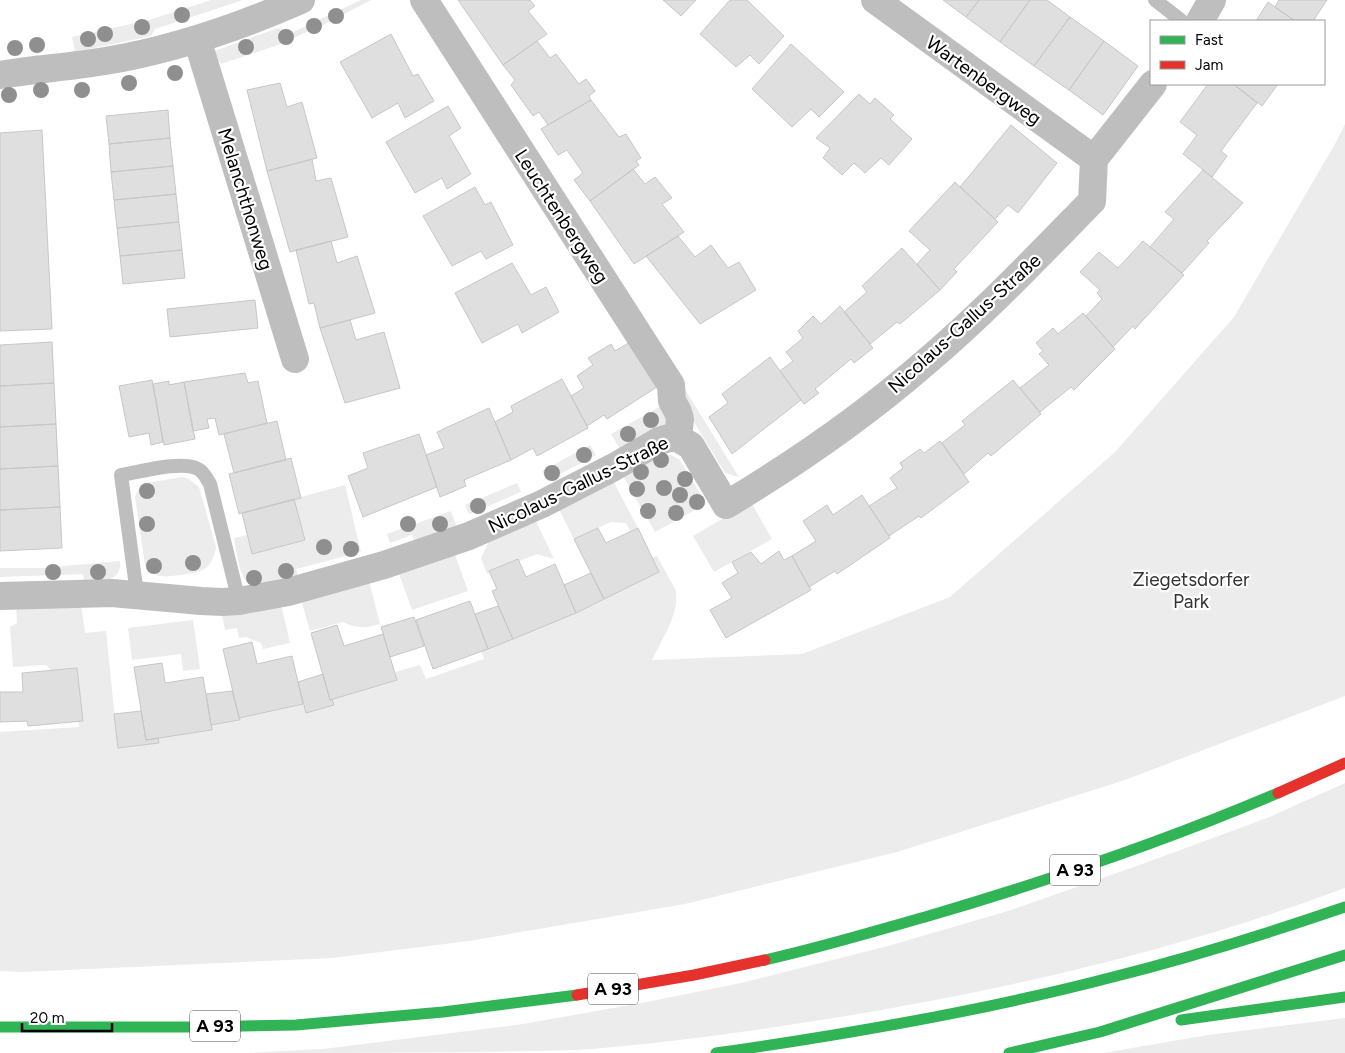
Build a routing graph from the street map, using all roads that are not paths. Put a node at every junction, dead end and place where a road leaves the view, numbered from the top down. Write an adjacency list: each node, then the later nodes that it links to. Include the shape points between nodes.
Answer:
1 (301, 0): 8 (street)
2 (424, 0): 13 (street, Leuchtenbergweg, via 670,385 672,401 680,419)
3 (875, 0): 11 (street, Wartenbergweg)
4 (1155, 0): 6 (lane)
5 (1212, 0): 7 (street)
6 (1181, 20)
7 (1201, 20)
8 (197, 39): 9 (street, via 107,61); 12 (street, Melanchthonweg)
9 (0, 74)
10 (1152, 85): 11 (street)
11 (1094, 159): 13 (street, Nicolaus-Gallus-Straße, via 1092,201 1012,284 926,362 841,429 768,480 726,505 691,446)
12 (295, 358)
13 (678, 438): 16 (street, Nicolaus-Gallus-Straße, via 659,441 542,504 463,538 384,565 288,592)
14 (137, 594): 15 (street, Nicolaus-Gallus-Straße); 16 (street, Nicolaus-Gallus-Straße, via 201,601); 16 (lane, via 121,475 180,465 199,469 210,484)
15 (0, 596)
16 (239, 601)
17 (1345, 763): 21 (highway, A 93, via 1117,857 993,897 805,951 682,978 534,1002 298,1024)
18 (1345, 907): 23 (highway, via 1227,946 1052,991 905,1024)
19 (1345, 955): 22 (highway)
20 (1345, 997): 22 (highway)
21 (0, 1027)
22 (1100, 1032): 24 (highway)
23 (716, 1053)
24 (1009, 1053)

